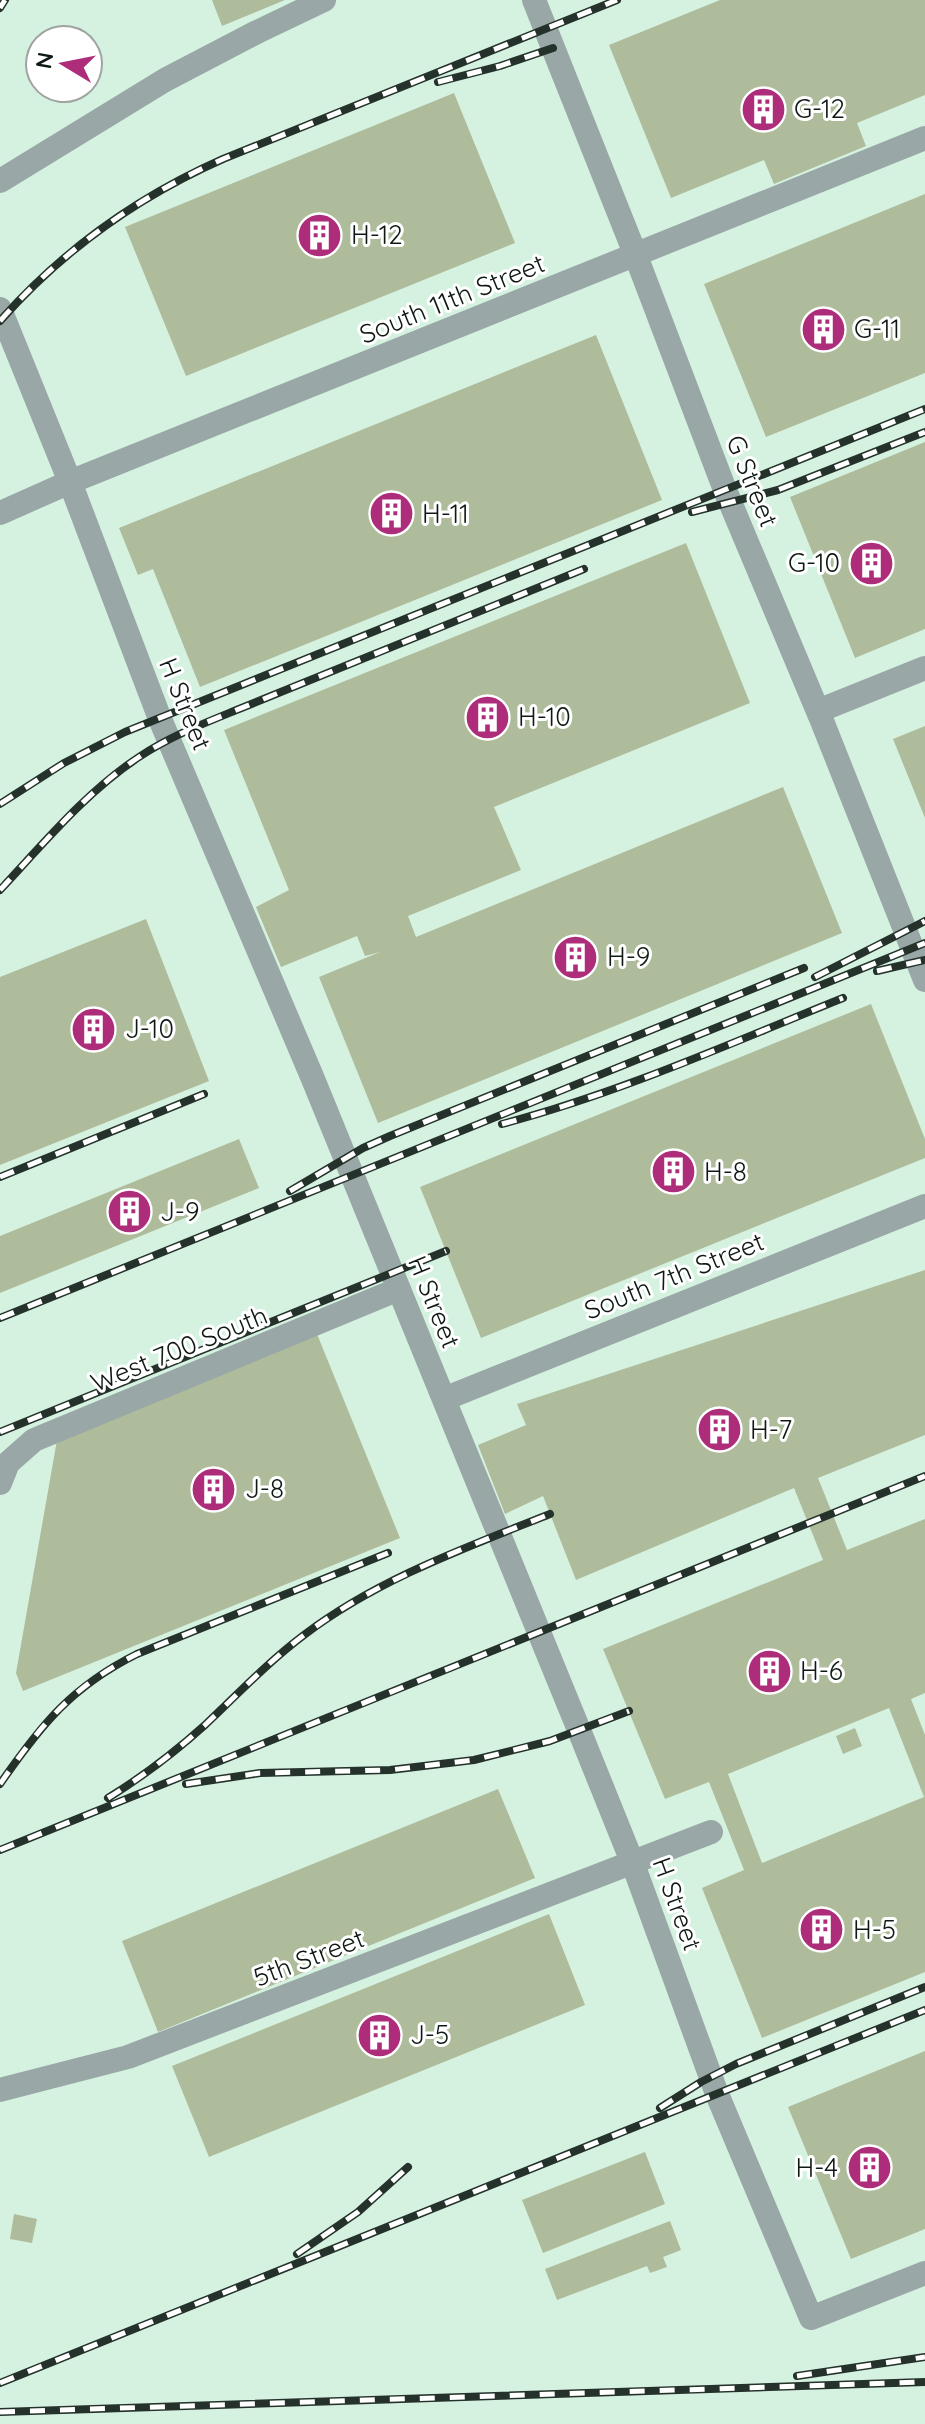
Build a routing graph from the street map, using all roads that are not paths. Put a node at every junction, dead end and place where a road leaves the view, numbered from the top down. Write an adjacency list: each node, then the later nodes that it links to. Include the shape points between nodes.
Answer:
1 (324, 0): 4 (lane, via 165,80)
2 (534, 0): 5 (lane, G Street)
3 (925, 138): 5 (lane, South 11th Street)
4 (0, 181)
5 (636, 256): 7 (lane, South 11th Street); 10 (lane, G Street, via 725,490)
6 (0, 309): 7 (lane, H Street)
7 (70, 482): 8 (lane, South 11th Street); 13 (lane, H Street, via 160,719)
8 (0, 513)
9 (925, 668): 10 (lane)
10 (818, 711): 11 (lane, G Street)
11 (925, 980)
12 (925, 1206): 14 (lane, South 7th Street)
13 (399, 1289): 14 (lane, H Street); 15 (lane, West 700 South, via 34,1440 8,1463)
14 (444, 1399): 17 (lane, H Street)
15 (0, 1483)
16 (711, 1832): 17 (lane, 5th Street)
17 (633, 1864): 18 (lane, 5th Street, via 128,2057); 19 (lane, H Street, via 717,2094 811,2318)
18 (0, 2090)
19 (925, 2273)

